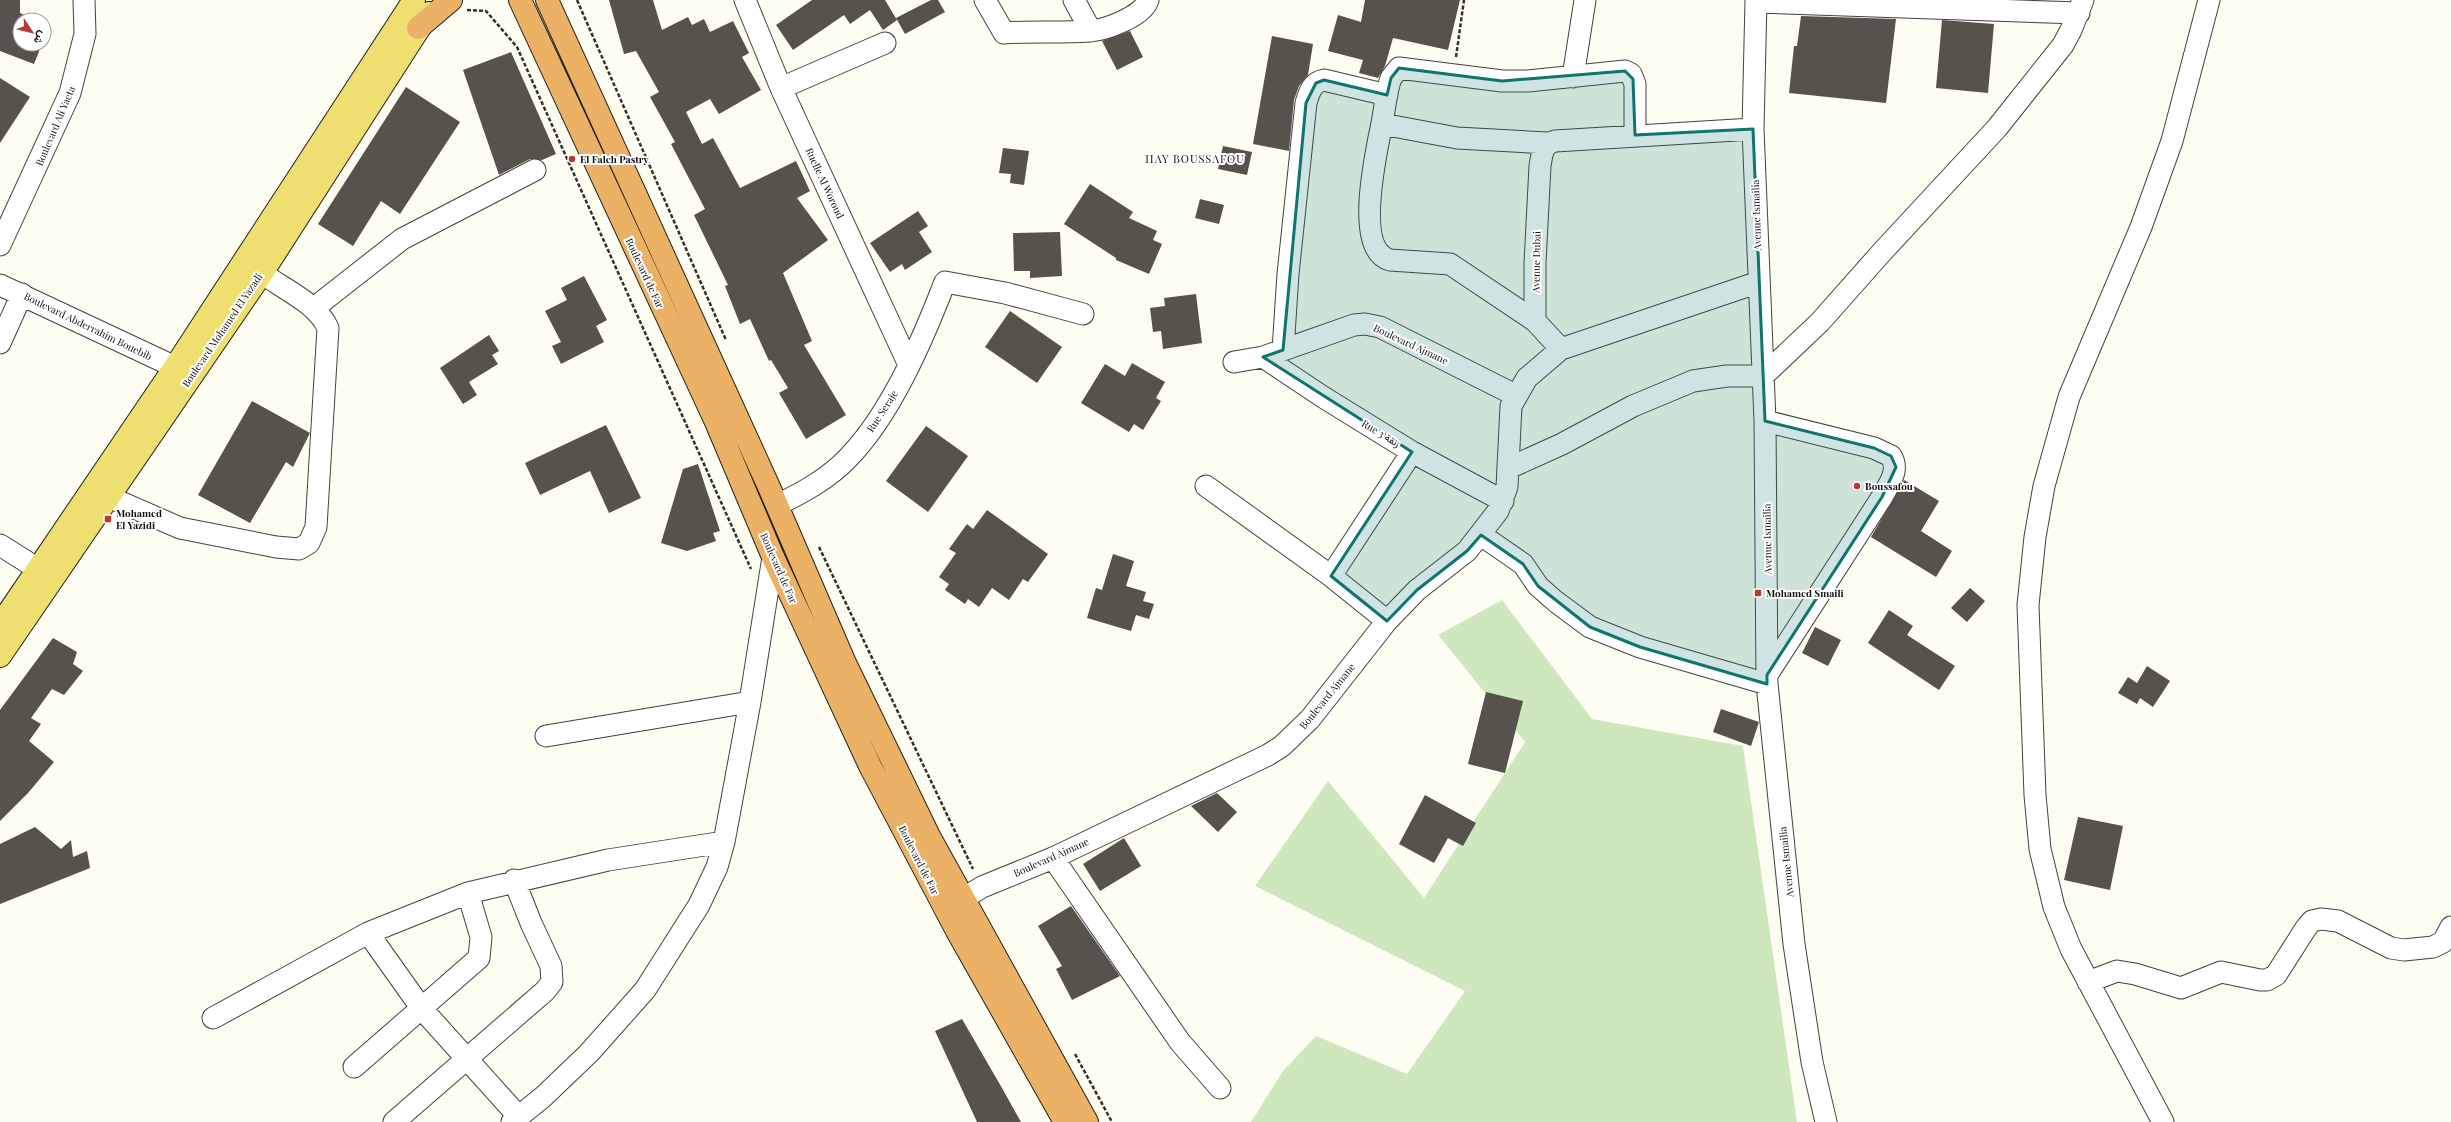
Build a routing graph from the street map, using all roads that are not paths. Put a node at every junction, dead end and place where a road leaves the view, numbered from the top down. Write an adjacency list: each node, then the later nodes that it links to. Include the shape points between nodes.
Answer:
1 (84, 0): 28 (street, Boulevard Ali Yaeta, via 85,34 70,94)
2 (414, 0): 42 (main road, Boulevard Mohamed El Yazadi)
3 (438, 0): 16 (main road, Boulevard Mohamed El Yazadi)
4 (504, 0): 17 (highway)
5 (520, 0): 17 (highway, Boulevard de Far)
6 (547, 0): 51 (highway, Boulevard de Far)
7 (745, 0): 21 (street, Ruelle Al Woroud)
8 (985, 0): 18 (street, via 1004,33)
9 (1074, 0): 18 (street)
10 (1585, 0): 20 (street)
11 (2209, 0): 70 (street, via 2193,67 2169,148 2141,227 2070,397 2044,486 2034,537 2028,605 2035,795 2040,849 2054,907)
12 (1756, 1): 15 (street); 24 (street, Avenue Ismailia)
13 (457, 5): 16 (highway)
14 (1143, 6): 18 (street, via 1121,22)
15 (2081, 7): 43 (street, via 2063,45 1997,128 1820,322)
16 (418, 28): 29 (main road, Boulevard Mohamed El Yazadi)
17 (534, 30): 54 (highway, Boulevard de Far, via 716,422)
18 (1091, 31)
19 (885, 43): 21 (street)
20 (1573, 77): 22 (street, via 1502,81 1399,68 1391,78); 25 (street, via 1625,71 1631,74 1634,84)
21 (781, 88): 41 (street, Ruelle Al Woroud)
22 (1387, 95): 23 (street); 37 (street, via 1324,80 1316,83 1309,93 1288,274)
23 (1382, 124): 26 (street, via 1457,138); 35 (street, via 1370,180 1374,241 1381,255 1390,260 1450,264)
24 (1753, 129): 25 (street); 30 (street, Avenue Ismailia)
25 (1635, 135): 26 (street)
26 (1548, 143): 35 (street, Avenue Dubai, via 1542,152 1540,166)
27 (535, 170): 33 (street, via 402,240)
28 (0, 245)
29 (262, 273): 33 (street); 49 (main road, Boulevard Mohamed El Yazadi)
30 (1759, 282): 38 (street, Boulevard Ajmane); 43 (street, Avenue Ismailia)
31 (0, 285): 32 (street, Boulevard Abderrahim Bouebib)
32 (22, 294): 36 (street); 42 (street, Boulevard Abderrahim Bouebib)
33 (314, 308): 49 (street, via 328,328 316,527 313,537 305,546 299,549 276,547 197,533)
34 (1083, 314): 41 (street, Rue Seraje, via 1005,293 945,282)
35 (1535, 321): 38 (street)
36 (0, 343)
37 (1283, 350): 39 (street, Boulevard Ajmane); 44 (street, Boulevard Ajmane, via 1354,325 1372,325)
38 (1560, 350): 44 (street, Boulevard Ajmane, via 1527,378)
39 (1263, 357): 40 (street, Boulevard Ajmane); 46 (street, Rue 3 زنقة)
40 (1234, 362)
41 (909, 364): 51 (street, Rue Seraje, via 878,418 848,458 819,482)
42 (175, 367): 55 (main road, Boulevard Mohamed El Yazadi)
43 (1763, 376): 45 (street, Avenue Ismailia); 47 (street, via 1727,376 1693,381 1633,406 1562,444)
44 (1515, 395): 47 (street, Boulevard Ajmane, via 1510,414)
45 (1765, 421): 60 (street, Avenue Ismailia); 60 (street, via 1874,448 1891,456 1896,467 1882,497)
46 (1412, 452): 50 (street, Rue 3 زنقة); 56 (street)
47 (1508, 468): 50 (street, Boulevard Ajmane)
48 (1206, 486): 56 (street)
49 (109, 497): 59 (main road, Boulevard Mohamed El Yazadi)
50 (1504, 501): 52 (street, Boulevard Ajmane)
51 (777, 505): 66 (highway, Boulevard de Far, via 849,670 929,836)
52 (1481, 535): 57 (street, Boulevard Ajmane, via 1467,551 1417,590); 60 (street, via 1523,564 1538,586 1590,627 1634,645)
53 (0, 545): 55 (street)
54 (773, 557): 61 (street); 78 (highway, Boulevard de Far, via 870,766 957,931)
55 (38, 569): 58 (main road, Boulevard Mohamed El Yazadi)
56 (1331, 576): 57 (street)
57 (1388, 621): 64 (street, Boulevard Ajmane, via 1310,719 1282,746)
58 (0, 625)
59 (0, 656)
60 (1767, 679): 80 (street, Avenue Ismailia, via 1794,944 1812,1062)
61 (750, 702): 62 (street); 63 (street)
62 (546, 736)
63 (724, 842): 65 (street, via 608,860); 76 (street, via 717,867 699,905 645,990 589,1053)
64 (1053, 858): 66 (street, Boulevard Ajmane); 75 (street, via 1180,1042)
65 (514, 880): 67 (street); 73 (street, via 551,966 553,979 544,992)
66 (973, 892): 79 (highway, Boulevard de Far, via 983,936)
67 (468, 893): 69 (street); 71 (street, via 481,937 481,954 476,962)
68 (2451, 928): 70 (street, via 2443,942 2433,947 2404,950 2390,948 2338,921 2321,919 2312,922 2306,928 2276,974 2267,980 2221,972 2181,988 2117,971)
69 (368, 933): 71 (street); 72 (street)
70 (2088, 982): 81 (street)
71 (422, 1009): 73 (street); 74 (street)
72 (213, 1018)
73 (467, 1058): 76 (street); 77 (street)
74 (354, 1067)
75 (1220, 1088)
76 (516, 1119)
77 (394, 1122)
78 (1065, 1122)
79 (1087, 1122)
80 (1826, 1122)
81 (2163, 1122)

